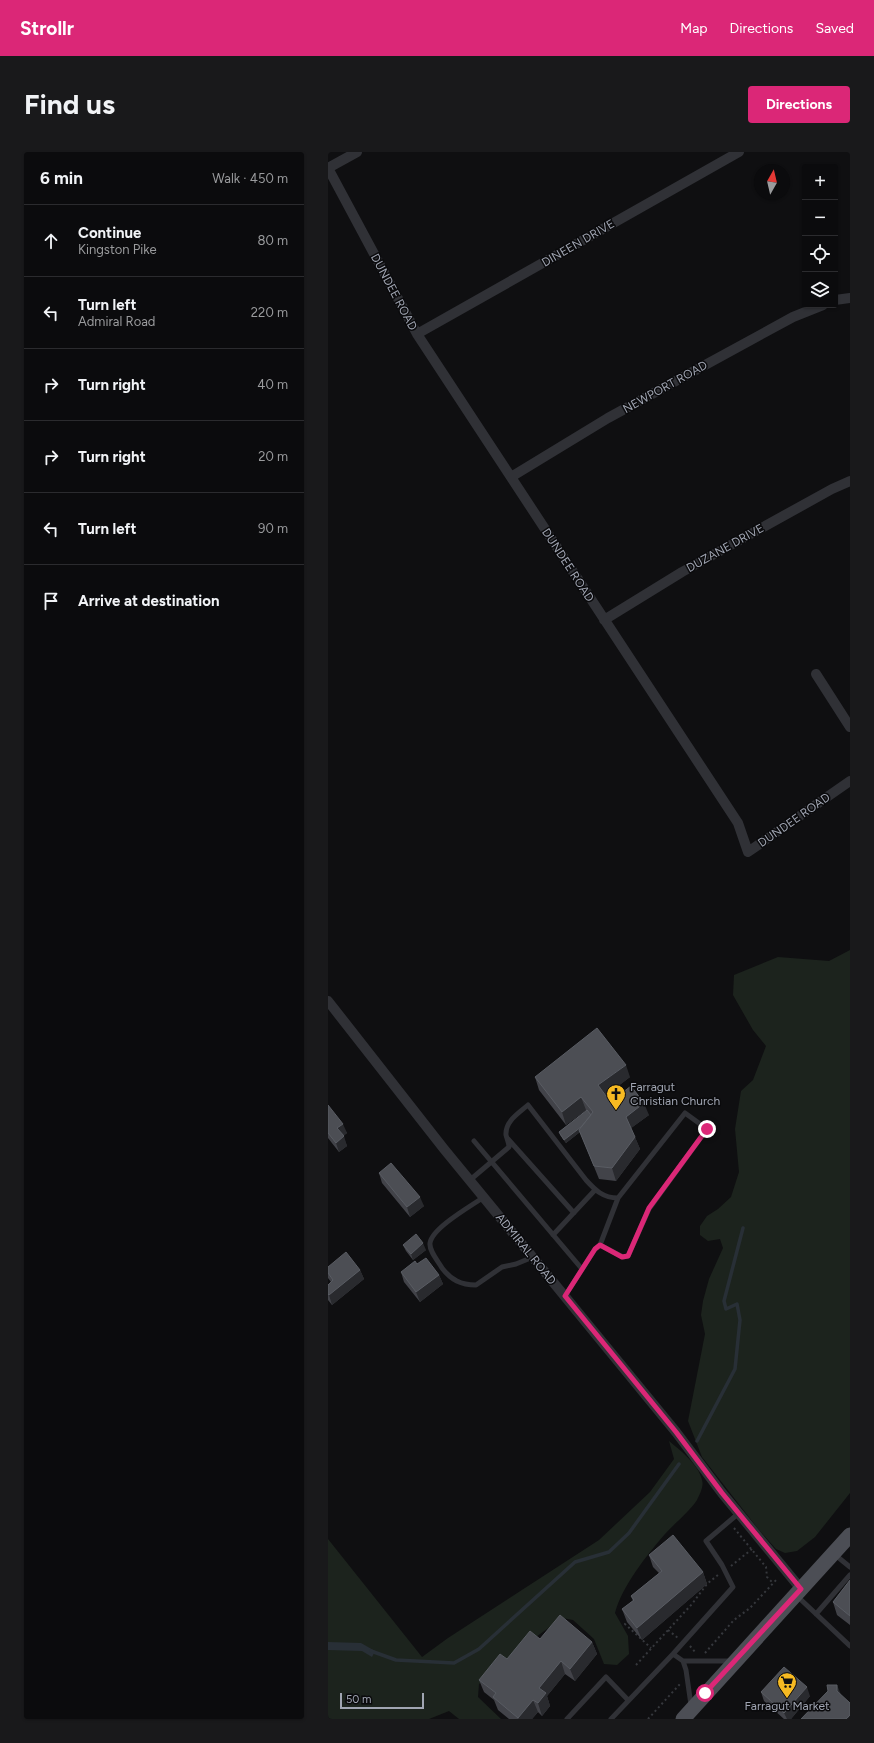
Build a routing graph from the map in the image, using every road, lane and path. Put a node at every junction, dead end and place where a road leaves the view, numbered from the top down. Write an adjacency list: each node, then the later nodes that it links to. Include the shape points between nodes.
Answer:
1 (358, 152): 3 (street)
2 (739, 152): 7 (street, DINEEN DRIVE)
3 (328, 168): 7 (street, DUNDEE ROAD)
4 (850, 298): 5 (street)
5 (838, 300)
6 (816, 308): 8 (street, NEWPORT ROAD, via 793,317 608,418)
7 (417, 334): 8 (street, DUNDEE ROAD)
8 (511, 477): 10 (street, DUNDEE ROAD)
9 (850, 481): 10 (street, DUZANE DRIVE, via 682,572)
10 (604, 620): 13 (street, DUNDEE ROAD, via 738,824 748,852)
11 (816, 674): 12 (street)
12 (850, 727)
13 (850, 781)
14 (328, 1001): 18 (street, ADMIRAL ROAD)
15 (508, 1139): 17 (lane, via 509,1147); 19 (lane, via 506,1134 513,1117 528,1105); 22 (lane)
16 (474, 1141): 17 (lane)
17 (492, 1162): 18 (lane); 23 (lane)
18 (470, 1180): 20 (street, ADMIRAL ROAD)
19 (595, 1190): 21 (lane, via 608,1198); 22 (lane)
20 (484, 1197): 25 (street, ADMIRAL ROAD); 25 (lane, via 452,1218 431,1240 432,1252 443,1268 457,1283 476,1285 502,1267)
21 (618, 1198): 24 (lane); 24 (lane, via 685,1113 707,1129 649,1208 628,1256 622,1257)
22 (574, 1213): 23 (lane)
23 (553, 1234): 26 (lane)
24 (600, 1245): 26 (lane)
25 (533, 1257): 27 (street, ADMIRAL ROAD)
26 (582, 1269): 27 (lane)
27 (565, 1296): 28 (street, ADMIRAL ROAD)
28 (739, 1513): 29 (lane); 35 (street, ADMIRAL ROAD)
29 (729, 1521): 31 (path); 34 (lane, via 706,1541)
30 (850, 1535): 32 (main road)
31 (752, 1550): 34 (path); 39 (path, via 766,1567 767,1577)
32 (834, 1553): 33 (lane); 40 (main road)
33 (850, 1567)
34 (724, 1570): 38 (path); 45 (lane, via 733,1587)
35 (785, 1570): 39 (path); 40 (street, ADMIRAL ROAD)
36 (850, 1575): 41 (lane)
37 (704, 1577): 38 (path)
38 (708, 1583): 44 (path)
39 (773, 1583): 46 (path, via 750,1608 734,1620)
40 (798, 1592): 41 (lane); 50 (main road)
41 (816, 1614): 43 (lane)
42 (630, 1619): 44 (path, via 625,1624)
43 (850, 1646)
44 (651, 1648): 51 (path)
45 (673, 1654): 48 (lane); 53 (lane)
46 (703, 1655)
47 (698, 1656): 49 (path)
48 (683, 1661): 49 (lane); 52 (lane)
49 (695, 1661): 50 (lane)
50 (735, 1661): 54 (main road)
51 (636, 1665)
52 (687, 1676): 54 (lane); 57 (path)
53 (628, 1700): 55 (lane, via 606,1677); 56 (lane)
54 (687, 1714)
55 (567, 1719)
56 (611, 1719)
57 (648, 1719)

